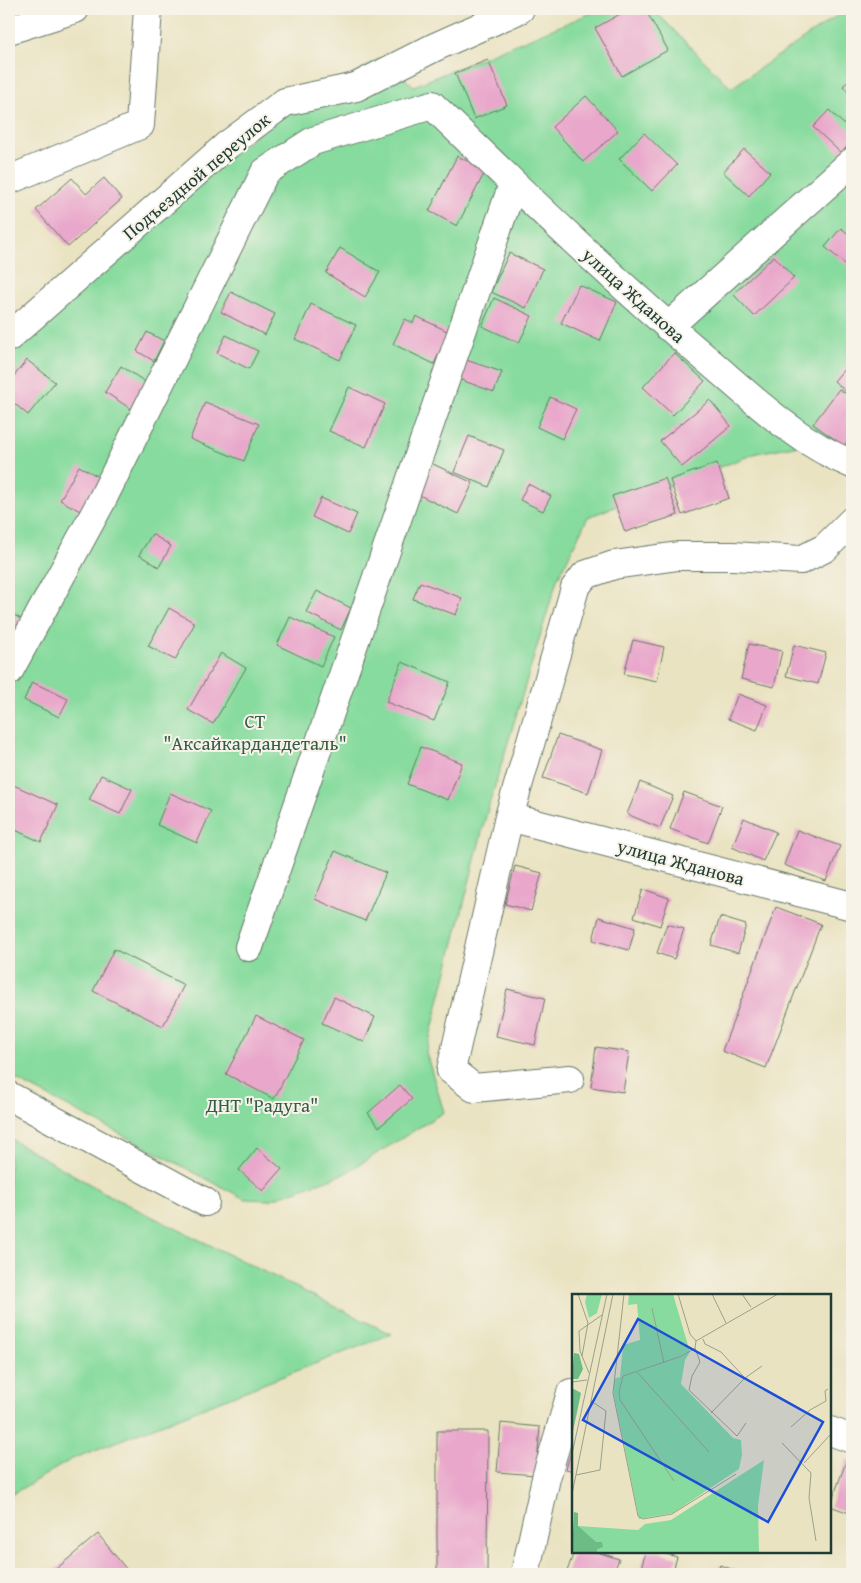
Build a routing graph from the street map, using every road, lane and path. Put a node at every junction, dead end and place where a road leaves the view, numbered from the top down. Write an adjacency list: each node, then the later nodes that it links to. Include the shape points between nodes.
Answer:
1 (75, 9): 4 (street)
2 (148, 9): 6 (street, via 140,125)
3 (520, 9): 9 (street, Подъездной переулок, via 356,87 286,102 226,146)
4 (9, 30)
5 (852, 162): 8 (street)
6 (9, 180)
7 (513, 184): 8 (street, улица Жданова); 12 (street, улица Жданова, via 432,105 313,141 265,172 101,502); 15 (street)
8 (668, 327): 10 (street, улица Жданова, via 776,418 837,458)
9 (9, 337)
10 (852, 464)
11 (852, 521): 13 (street, via 825,548 802,560 678,556 614,565 585,575 575,588)
12 (9, 671)
13 (509, 817): 14 (street, улица Жданова); 16 (street, via 451,1070 474,1088)
14 (852, 906)
15 (249, 948)
16 (570, 1079)
17 (9, 1096): 18 (street)
18 (204, 1202)
19 (571, 1393): 22 (street, via 546,1478)
20 (831, 1432): 21 (street)
21 (852, 1439)
22 (525, 1574)

